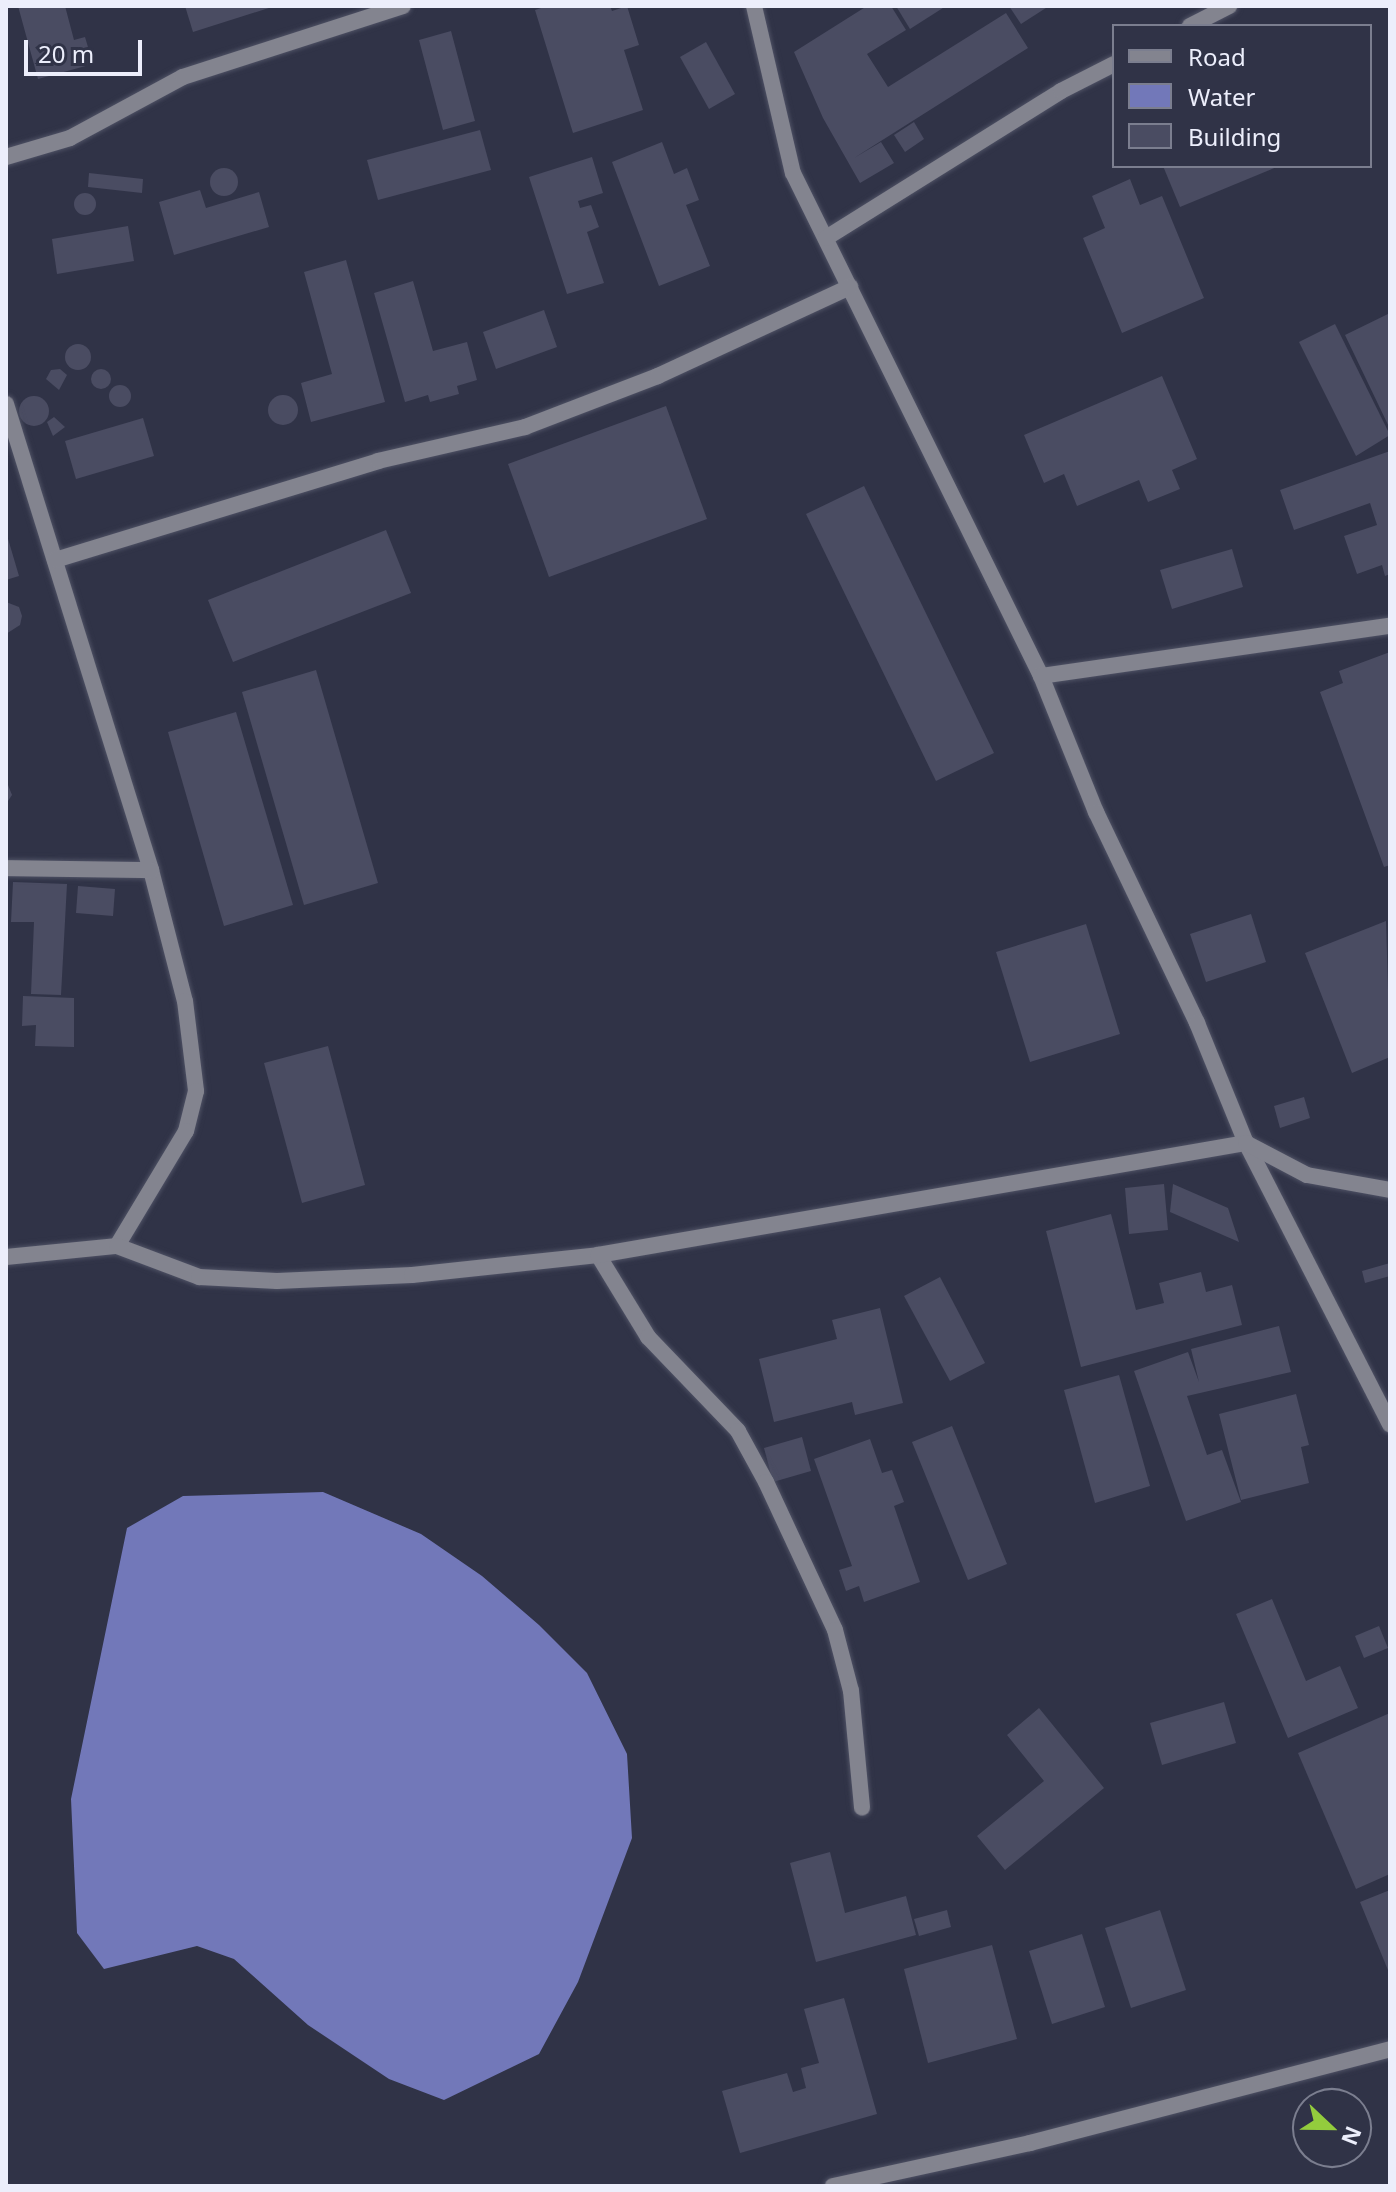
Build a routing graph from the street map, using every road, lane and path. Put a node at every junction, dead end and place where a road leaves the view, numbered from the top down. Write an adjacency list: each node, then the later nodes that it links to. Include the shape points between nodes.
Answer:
1 (403, 6): 6 (street, via 183,77 70,138)
2 (754, 6): 7 (street, via 793,173)
3 (1229, 6): 4 (street)
4 (1194, 24)
5 (1112, 65): 7 (street, via 1061,91)
6 (6, 157)
7 (826, 238): 8 (street)
8 (850, 287): 11 (street, via 658,376 525,427 378,461); 13 (street)
9 (6, 404): 10 (street)
10 (13, 452): 11 (street)
11 (55, 560): 15 (street)
12 (1390, 626): 13 (street)
13 (1041, 676): 16 (street, via 1096,812 1197,1023)
14 (6, 868): 15 (street)
15 (151, 870): 18 (street, via 185,1001 196,1091 186,1131)
16 (1246, 1143): 17 (street, via 1307,1175); 19 (street); 21 (street)
17 (1390, 1190)
18 (117, 1246): 19 (street, via 199,1277 277,1281 412,1275); 20 (street)
19 (598, 1255): 22 (street, via 648,1337 738,1431 766,1482 835,1630 851,1691)
20 (6, 1257)
21 (1390, 1424)
22 (862, 1807)
23 (1390, 2049): 24 (street, via 1030,2143)
24 (833, 2186)

